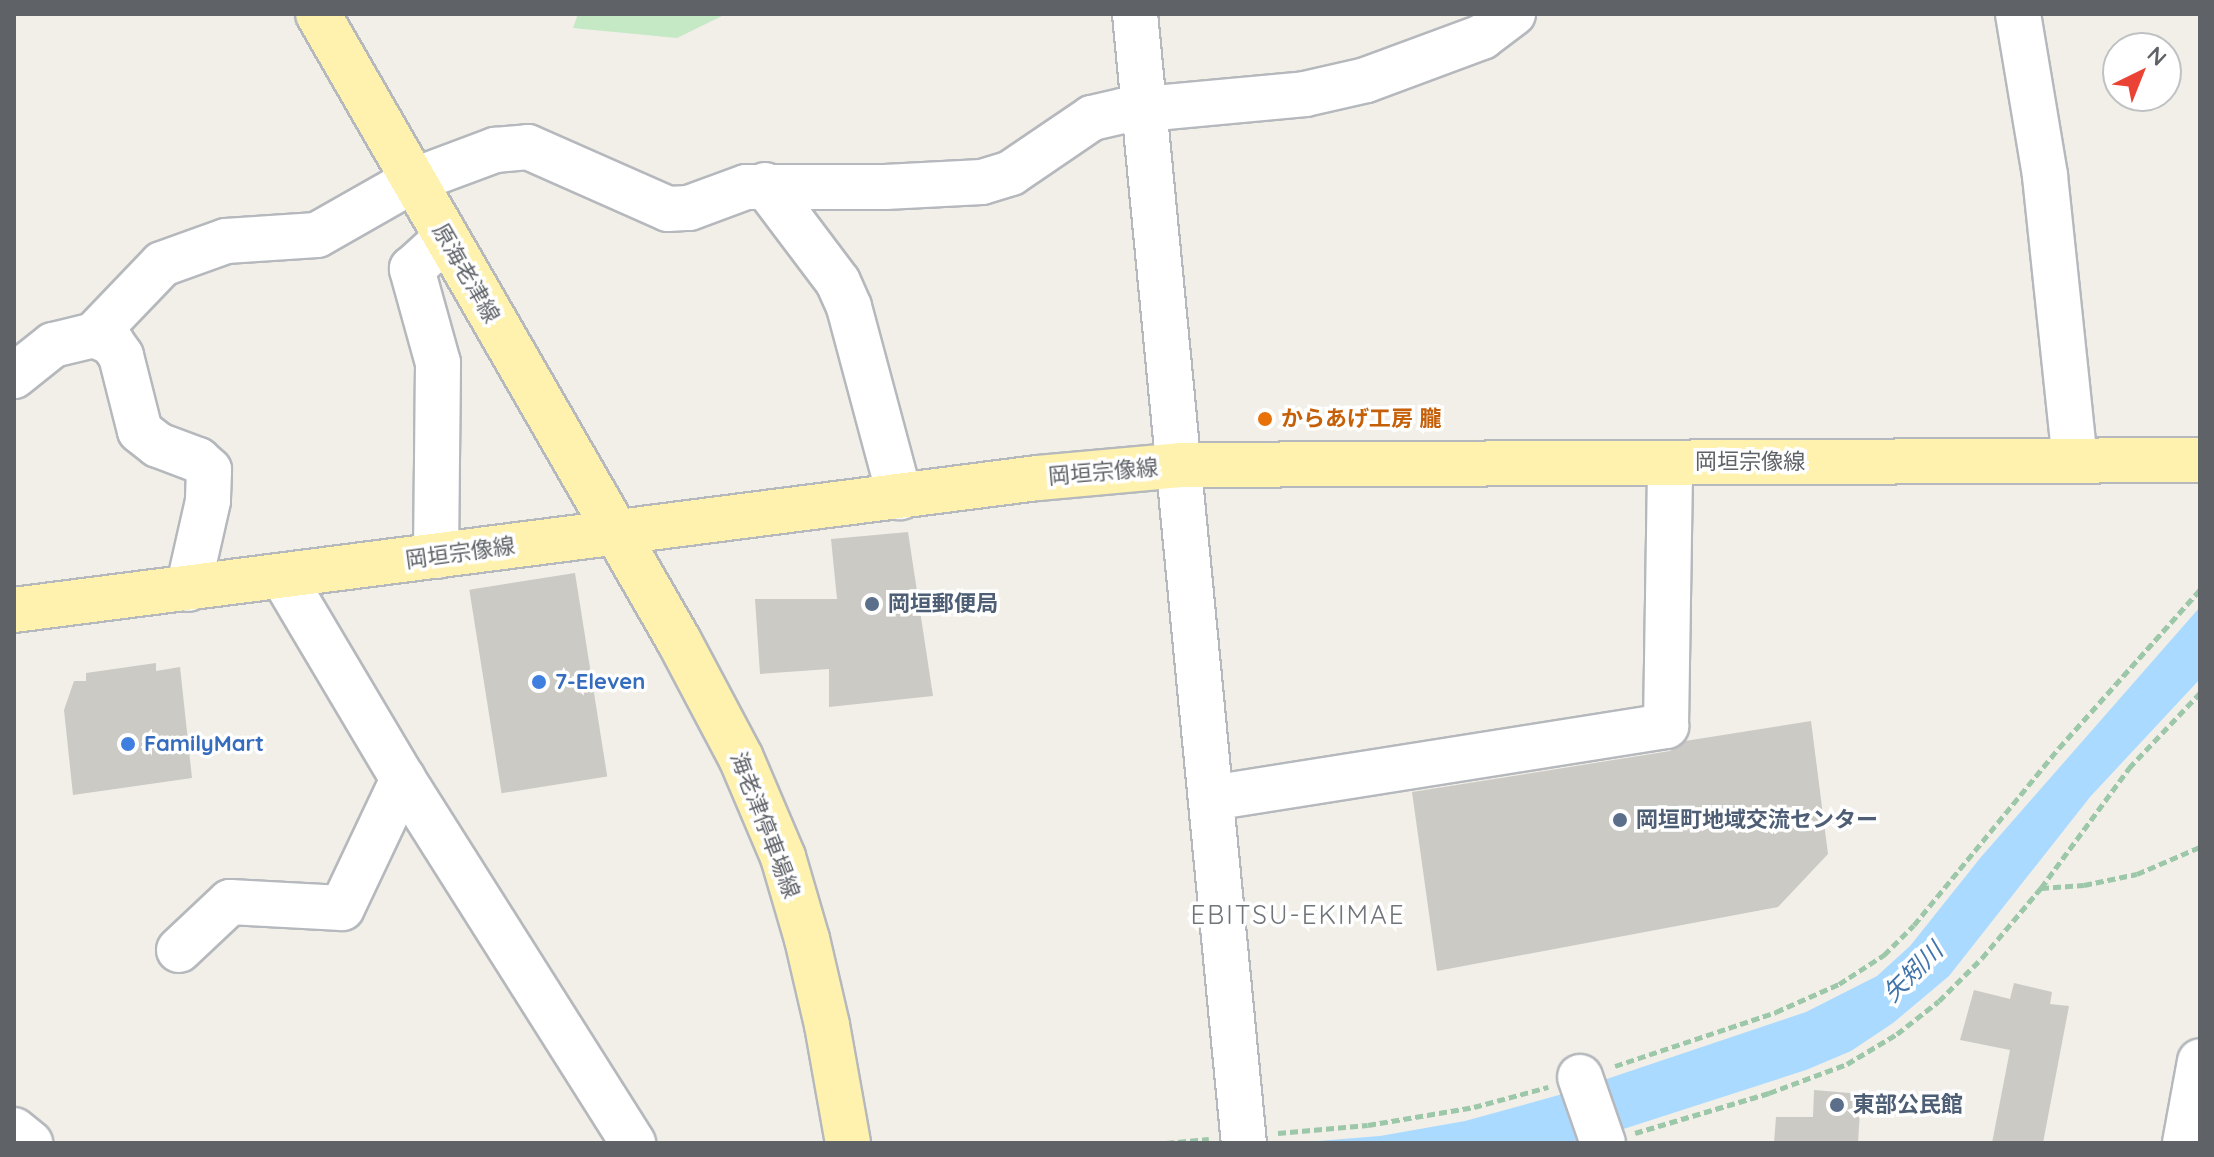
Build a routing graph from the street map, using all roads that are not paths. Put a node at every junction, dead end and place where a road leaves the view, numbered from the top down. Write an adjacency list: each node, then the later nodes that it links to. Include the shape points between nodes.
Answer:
1 (318, 14): 6 (main road, 原海老津線)
2 (1135, 14): 5 (street)
3 (1513, 14): 5 (street, via 1482,37 1366,80 1305,94)
4 (2018, 14): 11 (street, via 2045,176)
5 (1145, 111): 7 (street, via 1092,118 1011,173 982,182); 14 (street)
6 (412, 181): 7 (street, via 495,150 528,147 668,209 689,208); 8 (main road, 原海老津線); 9 (street, via 317,235 226,241 162,264)
7 (765, 185): 15 (street, via 838,282 849,307)
8 (446, 238): 16 (main road, 原海老津線); 17 (street, via 412,269 438,363)
9 (94, 335): 10 (street, via 53,345); 19 (street, via 112,343 121,356 140,431 209,470 208,501)
10 (14, 376)
11 (2075, 460): 12 (main road, 岡垣宗像線); 13 (main road, 岡垣宗像線)
12 (2200, 460)
13 (1670, 463): 14 (main road, 岡垣宗像線); 22 (street, via 1666,726)
14 (1180, 465): 15 (main road, 岡垣宗像線); 22 (street)
15 (900, 497): 16 (main road, 岡垣宗像線)
16 (616, 532): 17 (main road, 岡垣宗像線); 31 (main road, 海老津停車場線, via 741,758 783,857 827,1025)
17 (436, 556): 18 (main road, 岡垣宗像線)
18 (283, 577): 19 (main road, 岡垣宗像線); 21 (street)
19 (188, 589): 20 (main road, 岡垣宗像線)
20 (14, 610)
21 (403, 779): 23 (street, via 342,908 230,902); 30 (street)
22 (1211, 798): 28 (street)
23 (179, 950)
24 (2200, 1061): 27 (street)
25 (1580, 1077): 32 (street)
26 (14, 1130): 29 (street)
27 (2190, 1135)
28 (1244, 1140)
29 (30, 1143)
30 (633, 1143)
31 (848, 1143)
32 (1603, 1143)

